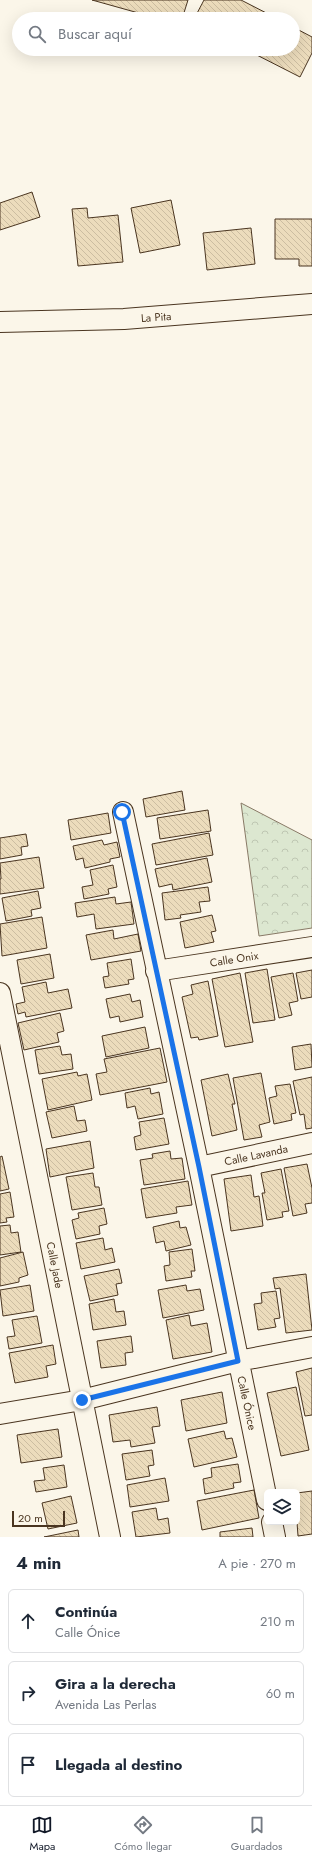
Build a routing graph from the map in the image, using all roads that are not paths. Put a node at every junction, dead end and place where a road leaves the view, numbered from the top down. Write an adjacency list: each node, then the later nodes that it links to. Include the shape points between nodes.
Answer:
1 (312, 304): 2 (street, La Pita, via 124,319)
2 (0, 322)
3 (122, 812): 5 (street, Calle Ónice)
4 (312, 947): 5 (street, Calle Onix)
5 (156, 971): 8 (street, Calle Ónice)
6 (0, 993): 11 (street, Calle Jade)
7 (312, 1143): 8 (street, Calle Lavanda)
8 (199, 1167): 10 (street, Calle Ónice)
9 (312, 1347): 10 (street)
10 (238, 1361): 11 (street); 13 (street, Calle Ónice)
11 (82, 1400): 12 (street); 15 (street, Calle Jade)
12 (0, 1414)
13 (265, 1489)
14 (273, 1525): 16 (street)
15 (110, 1537)
16 (275, 1537)

